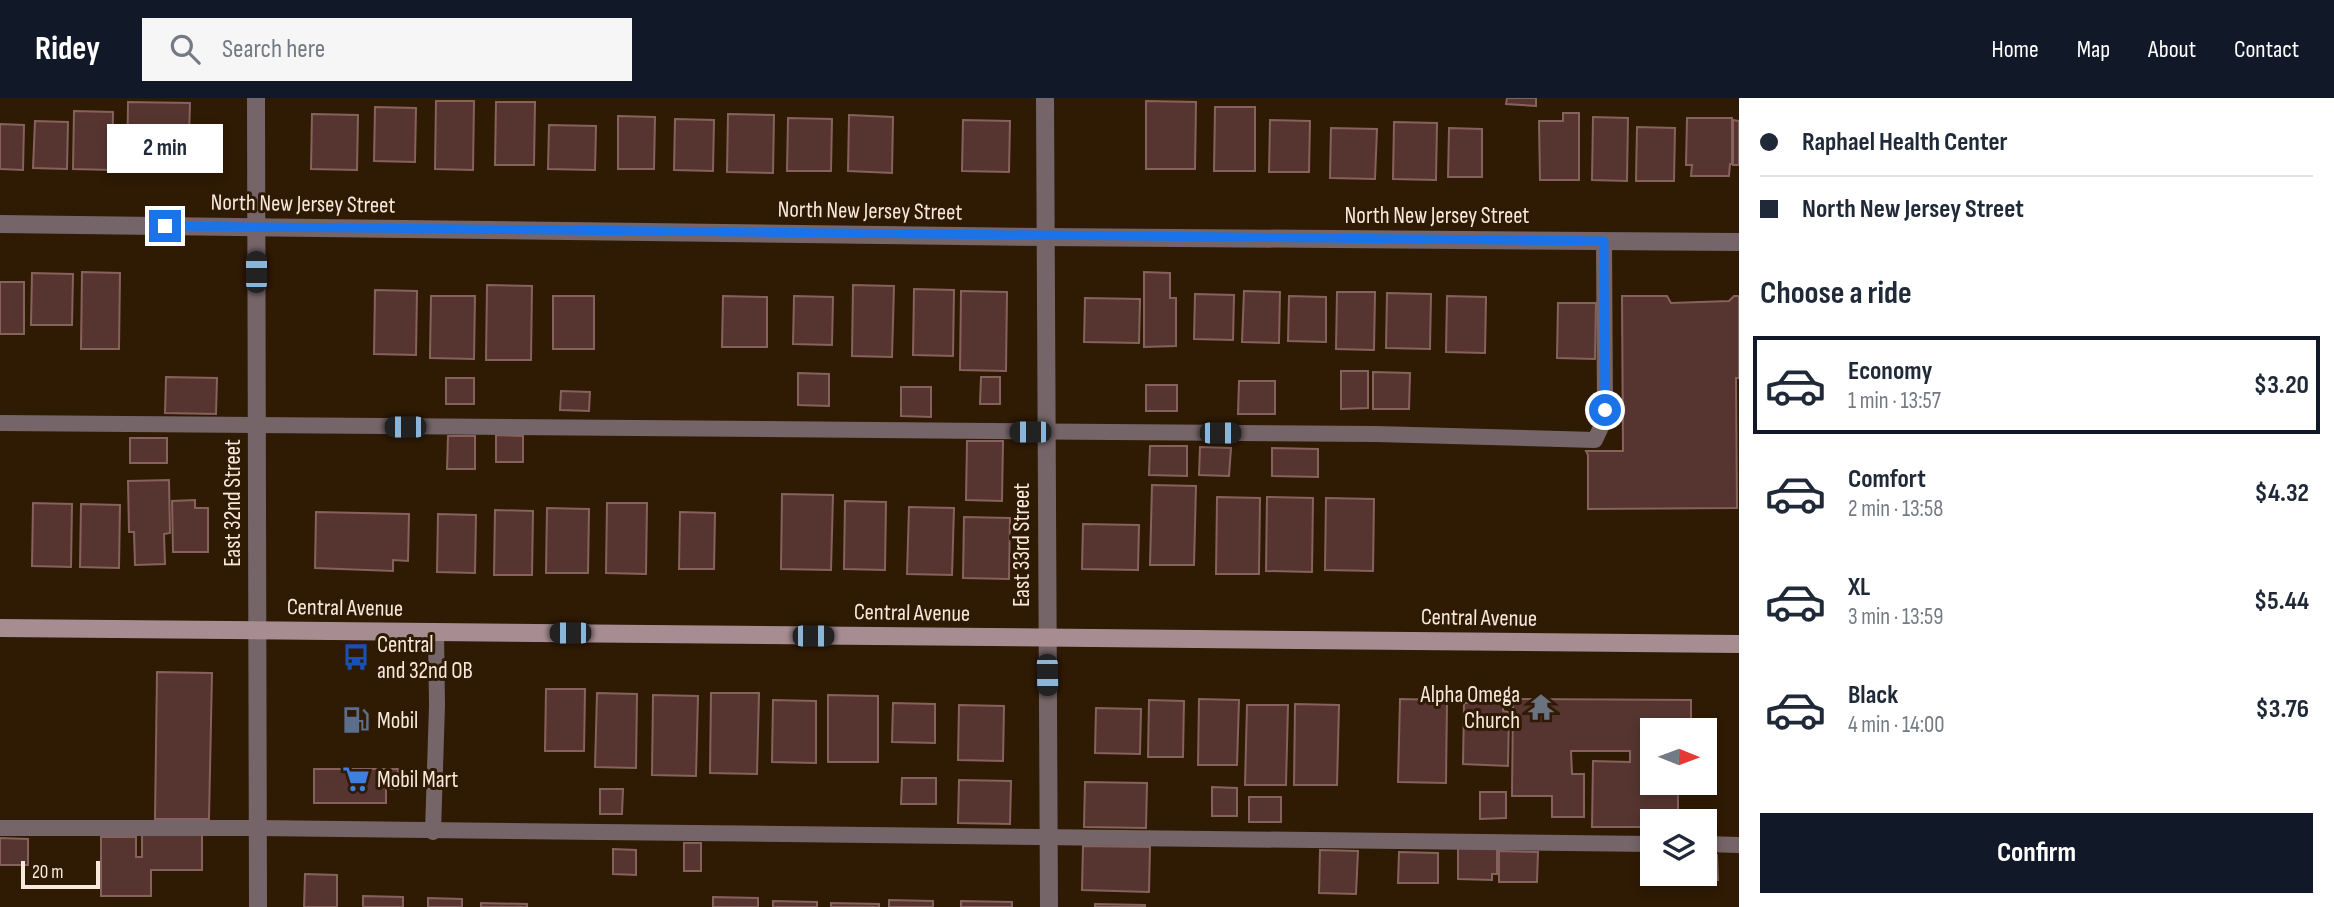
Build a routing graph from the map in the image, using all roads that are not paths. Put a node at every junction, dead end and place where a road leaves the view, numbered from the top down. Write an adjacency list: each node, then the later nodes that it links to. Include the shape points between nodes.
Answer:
1 (256, 98): 4 (street, East 32nd Street)
2 (1045, 98): 5 (street, East 33rd Street)
3 (0, 224): 4 (street, North New Jersey Street)
4 (256, 227): 5 (street, North New Jersey Street); 9 (street, East 32nd Street)
5 (1045, 237): 6 (street, North New Jersey Street); 10 (street, East 33rd Street)
6 (1604, 241): 7 (street, North New Jersey Street); 10 (lane, via 1605,410 1595,440)
7 (1739, 242)
8 (0, 423): 9 (lane)
9 (257, 424): 10 (lane); 12 (street, East 32nd Street)
10 (1045, 432): 14 (street, East 33rd Street)
11 (0, 628): 12 (main road, Central Avenue)
12 (257, 631): 13 (main road, Central Avenue); 17 (street, East 32nd Street)
13 (436, 632): 14 (main road, Central Avenue); 18 (lane)
14 (1046, 638): 15 (main road, Central Avenue); 19 (street, East 33rd Street)
15 (1739, 645)
16 (0, 828): 17 (lane)
17 (257, 828): 18 (lane); 23 (street, East 32nd Street)
18 (433, 832): 19 (lane)
19 (1049, 837): 20 (lane); 24 (street, East 33rd Street)
20 (1640, 844)
21 (1717, 845): 22 (lane)
22 (1739, 845)
23 (258, 907)
24 (1049, 907)

